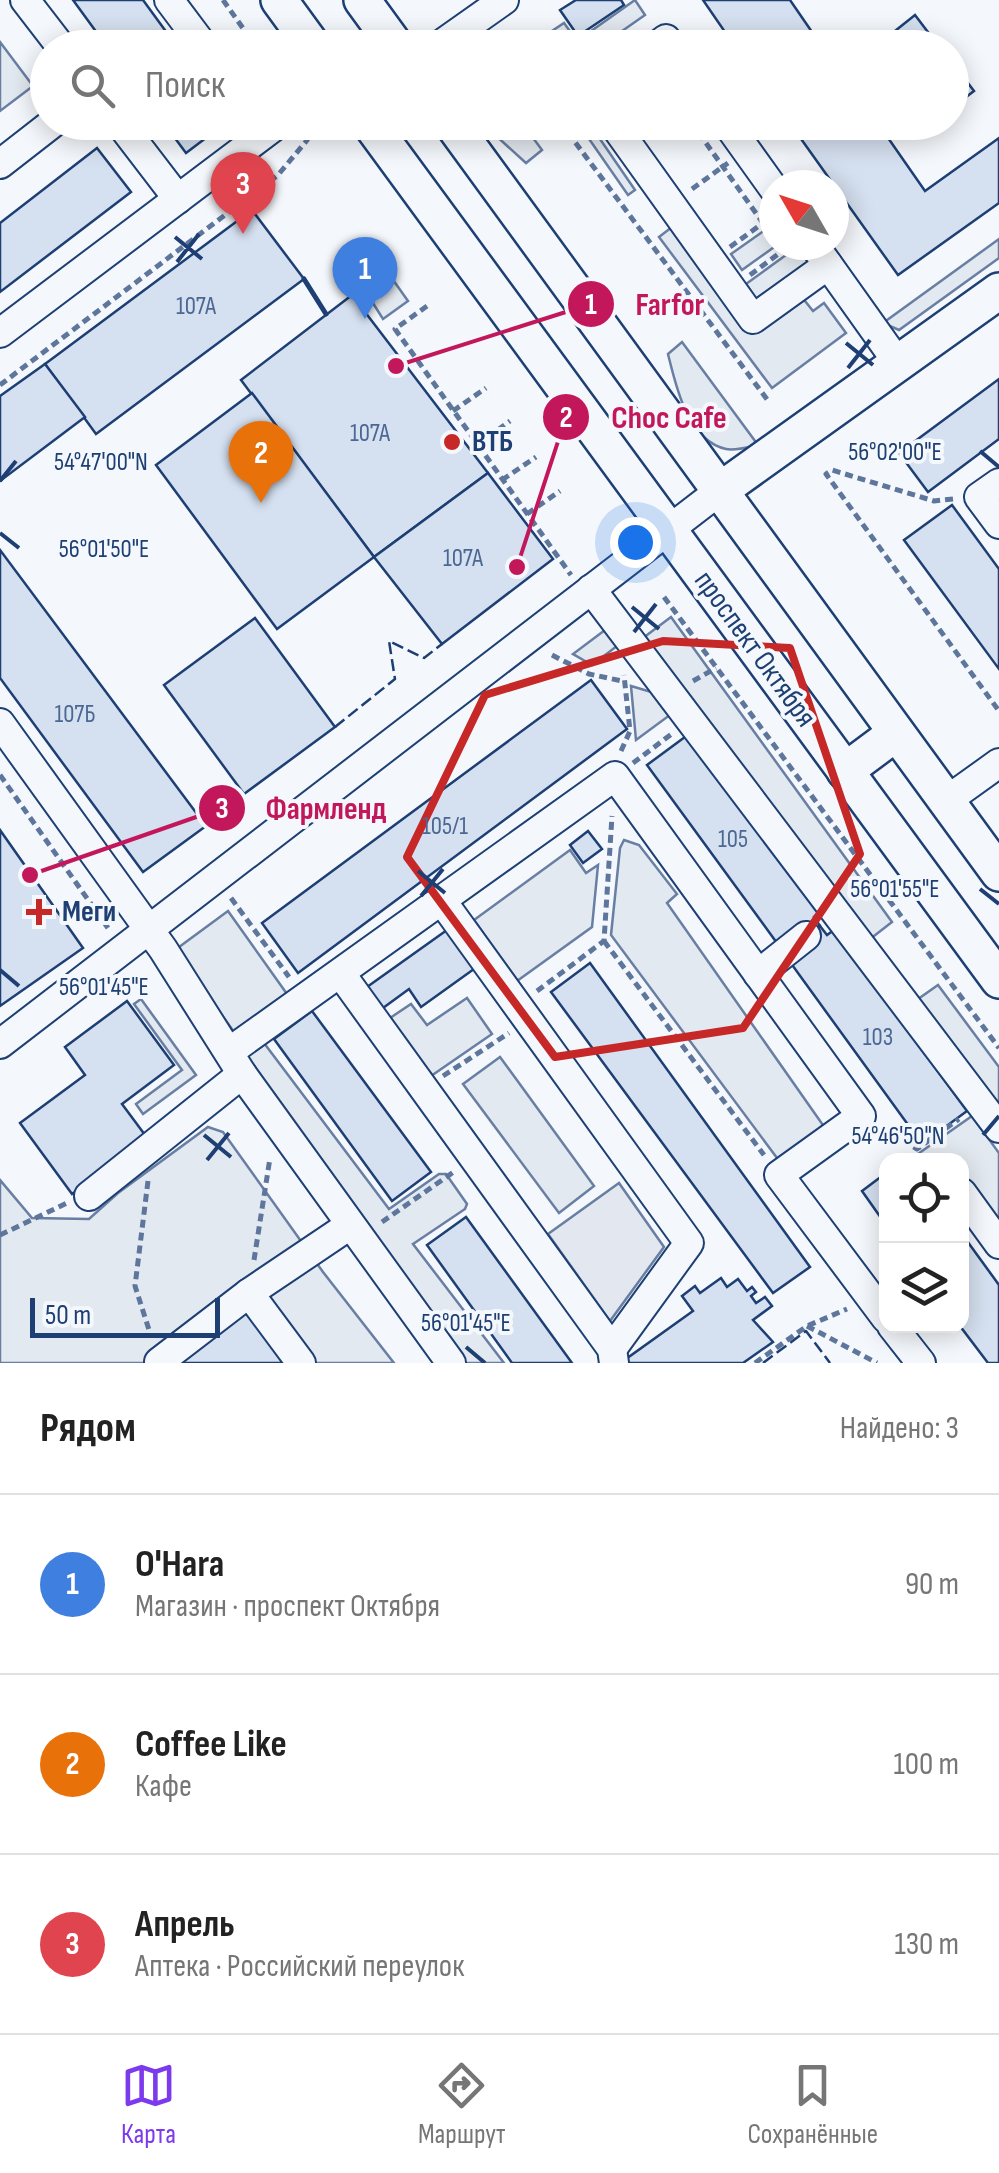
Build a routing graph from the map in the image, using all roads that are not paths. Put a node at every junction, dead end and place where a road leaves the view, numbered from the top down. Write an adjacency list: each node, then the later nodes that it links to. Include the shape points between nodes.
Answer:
1 (25, 0): 6 (street)
2 (169, 0): 7 (street)
3 (279, 0): 8 (main road)
4 (362, 0): 9 (main road)
5 (504, 0): 10 (street)
6 (48, 30)
7 (191, 30)
8 (301, 30)
9 (384, 30)
10 (462, 30)
11 (31, 140): 18 (street)
12 (133, 140): 20 (street)
13 (252, 140): 20 (street)
14 (382, 140): 29 (main road, проспект Октября)
15 (464, 140): 27 (main road, проспект Октября)
16 (625, 140): 21 (street, via 753,319)
17 (739, 140): 19 (street)
18 (0, 164)
19 (760, 170)
20 (178, 200): 24 (street)
21 (816, 260)
22 (825, 260): 25 (street)
23 (999, 291): 25 (main road)
24 (0, 333)
25 (898, 363): 27 (main road)
26 (989, 490): 28 (street)
27 (718, 492): 29 (street); 32 (main road, проспект Октября)
28 (999, 524)
29 (667, 531): 30 (street); 34 (main road, проспект Октября)
30 (583, 585): 38 (street, via 690,720); 39 (street)
31 (0, 723): 39 (street)
32 (896, 733): 34 (main road); 35 (main road, проспект Октября)
33 (999, 763): 35 (street)
34 (845, 772): 42 (main road, проспект Октября)
35 (946, 801): 36 (main road, проспект Октября)
36 (999, 873)
37 (442, 901): 40 (street); 41 (street, via 615,776); 54 (street, via 688,1243)
38 (821, 925): 41 (street); 45 (street)
39 (149, 930): 43 (street); 44 (street)
40 (341, 974): 44 (street); 54 (street)
41 (758, 974): 51 (street, via 860,1116 779,1175)
42 (999, 980)
43 (0, 1044)
44 (236, 1063): 46 (street, via 152,1146); 48 (street)
45 (999, 1128)
46 (89, 1196)
47 (969, 1203): 49 (street)
48 (354, 1232): 50 (street); 56 (street)
49 (999, 1244)
50 (250, 1293): 53 (street); 55 (street)
51 (879, 1308)
52 (897, 1333): 57 (street)
53 (156, 1352)
54 (613, 1356)
55 (302, 1363)
56 (451, 1363)
57 (921, 1363)

